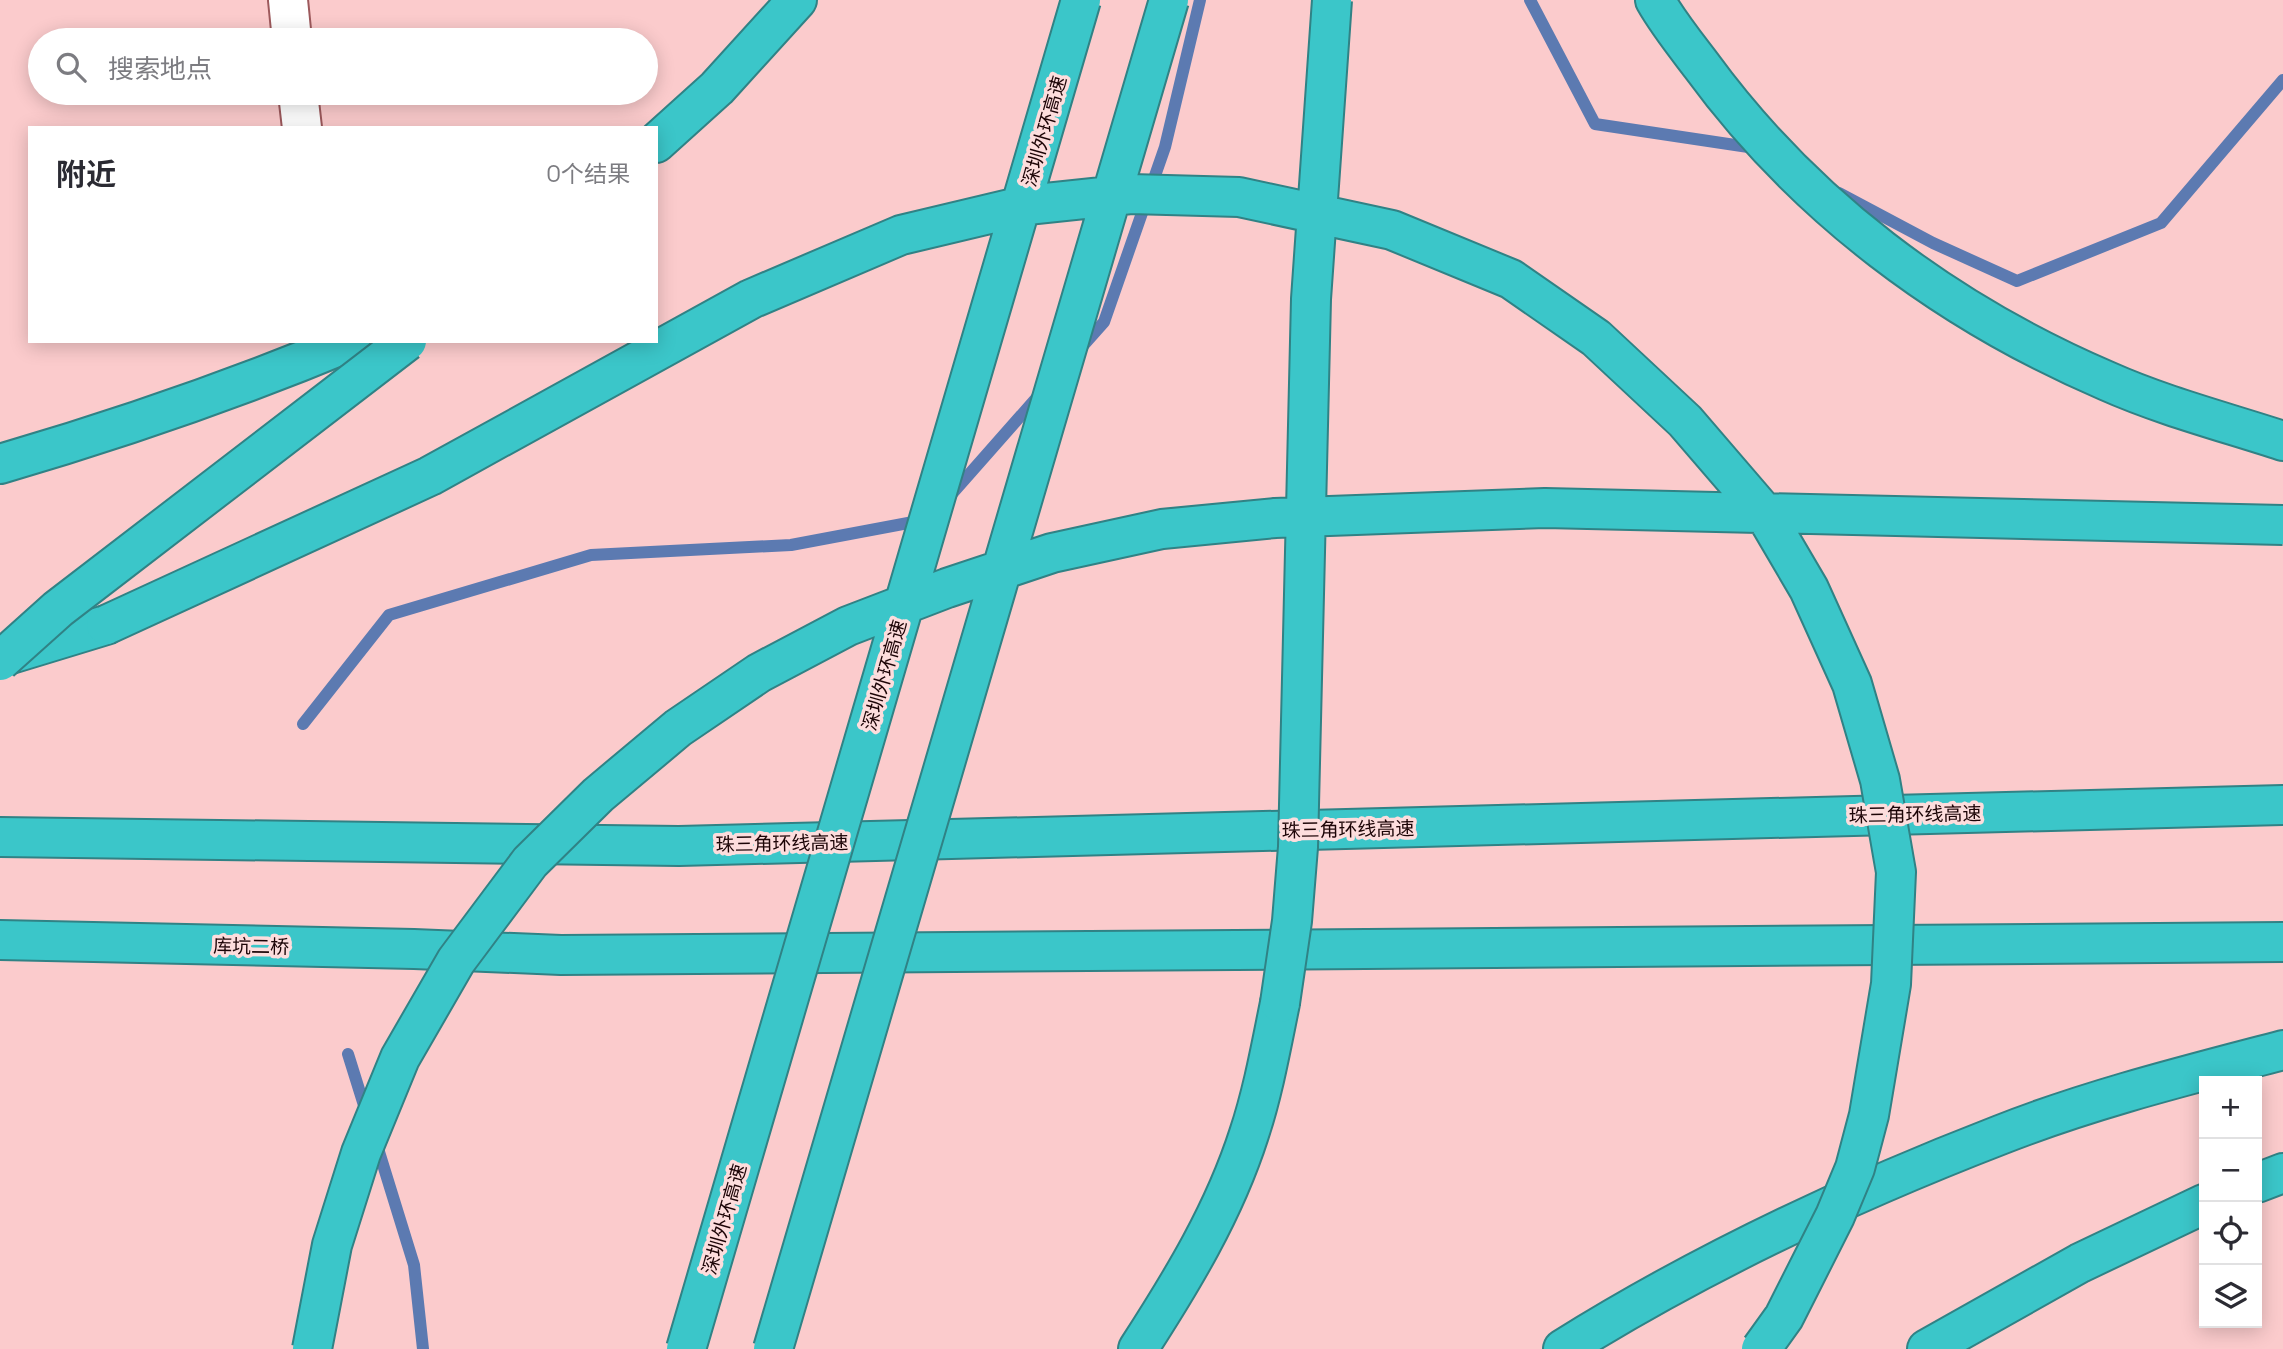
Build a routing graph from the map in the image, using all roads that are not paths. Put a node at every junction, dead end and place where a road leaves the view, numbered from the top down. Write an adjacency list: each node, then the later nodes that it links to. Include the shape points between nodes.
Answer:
1 (288, 0): 7 (street)
2 (797, 0): 10 (highway, via 717,88)
3 (1082, 0): 26 (highway, 深圳外环高速, bridge)
4 (1169, 0): 27 (highway, bridge)
5 (1332, 0): 28 (highway, bridge, via 1311,299 1302,762 1292,921 1280,1003 1249,1135 1189,1268)
6 (1655, 0): 13 (highway, via 1731,106 1812,192 1902,268 2002,331 2108,382)
7 (291, 28)
8 (299, 105): 9 (street)
9 (302, 126)
10 (658, 142)
11 (346, 343): 14 (highway, via 239,387)
12 (404, 343): 16 (highway, bridge, via 58,608)
13 (2283, 441)
14 (0, 464)
15 (2283, 525): 25 (highway, bridge, via 1545,508 1275,518 1162,529 1052,553 848,626 759,673 678,728 608,787 530,862 456,961 400,1058 361,1153 332,1245)
16 (0, 659): 30 (highway, bridge, via 106,625 430,476 751,299 901,235 1027,205 1131,194 1238,197 1392,230 1511,279 1596,338 1685,421 1765,514 1809,589 1852,684 1880,780 1896,872 1891,984 1869,1115 1855,1168 1784,1317)
17 (2283, 805): 18 (highway, 珠三角环线高速, via 679,846)
18 (0, 837)
19 (0, 940): 20 (highway, 库坑二桥, via 561,955)
20 (2283, 942)
21 (2283, 1050): 29 (highway, via 2001,1135 1772,1237 1670,1287)
22 (2283, 1173): 23 (highway)
23 (2262, 1181)
24 (2199, 1206): 31 (highway, via 2080,1263)
25 (312, 1349)
26 (686, 1349)
27 (773, 1349)
28 (1138, 1349)
29 (1563, 1349)
30 (1761, 1349)
31 (1927, 1349)

